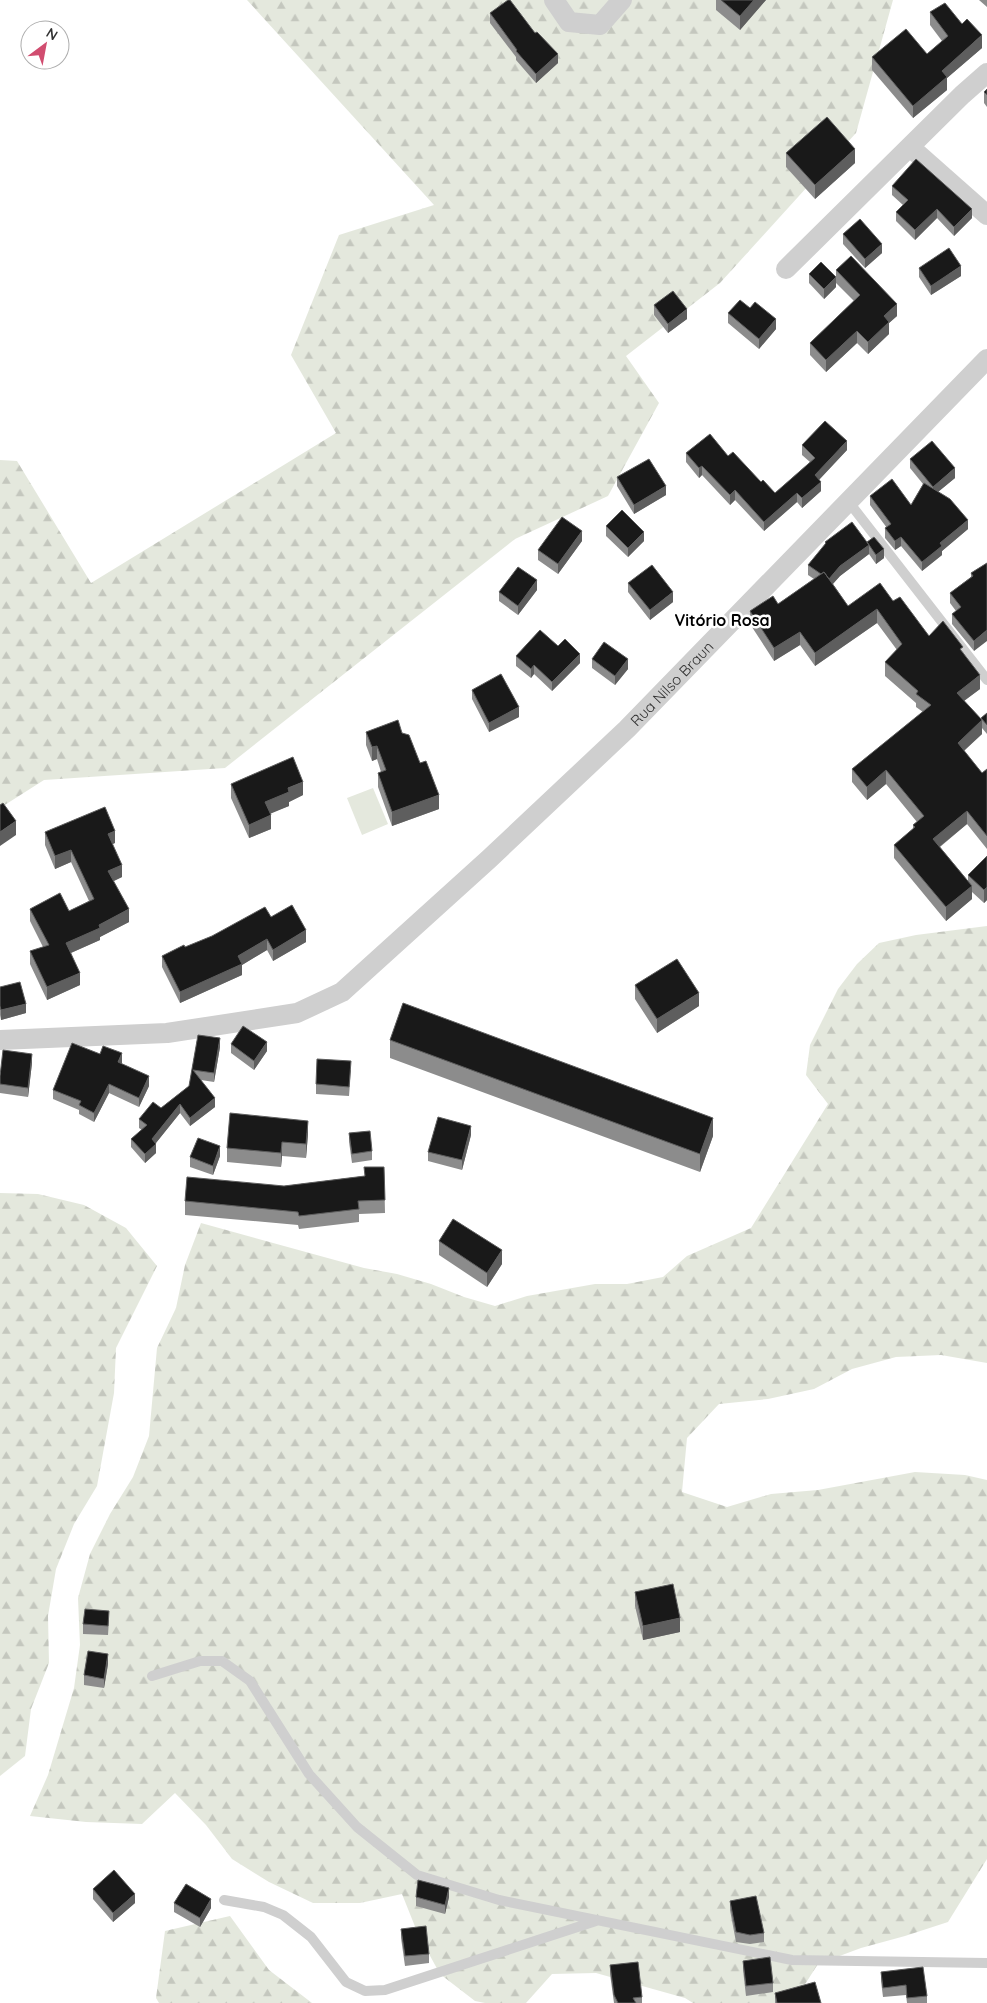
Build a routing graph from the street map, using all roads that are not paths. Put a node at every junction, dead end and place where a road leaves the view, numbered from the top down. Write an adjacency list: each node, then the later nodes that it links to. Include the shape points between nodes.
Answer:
1 (554, 0): 2 (street, via 569,22 600,25)
2 (622, 0)
3 (987, 73): 4 (street)
4 (910, 146): 5 (street); 6 (street)
5 (987, 215)
6 (786, 268)
7 (987, 359): 8 (street, Rua Nilso Braun)
8 (848, 501): 9 (lane); 10 (street, Rua Nilso Braun, via 627,729 342,992 297,1013 168,1033)
9 (987, 680)
10 (0, 1040)
11 (152, 1676): 13 (lane, via 200,1660 222,1661 250,1681 309,1774 357,1827 417,1875 499,1900)
12 (224, 1900): 13 (lane, via 264,1907 283,1915 312,1937 346,1982 365,1990 385,1990)
13 (598, 1921): 14 (lane, via 792,1960)
14 (987, 1963)

